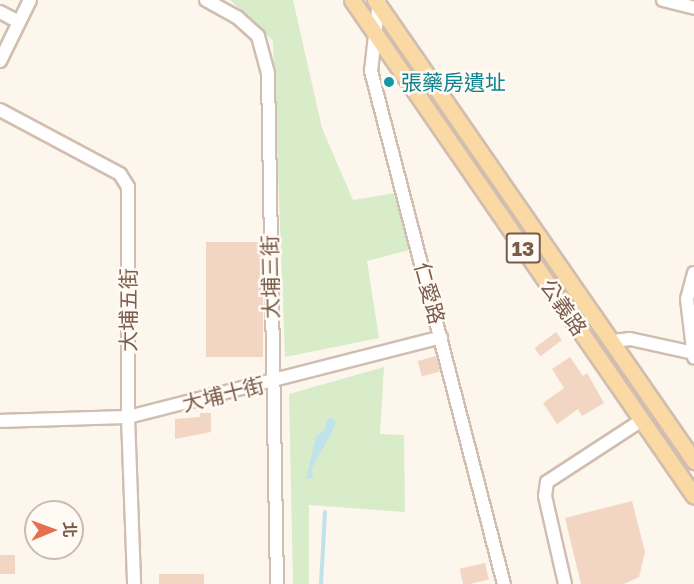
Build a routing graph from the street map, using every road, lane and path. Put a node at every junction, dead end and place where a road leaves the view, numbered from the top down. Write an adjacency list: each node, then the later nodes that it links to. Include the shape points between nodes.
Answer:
1 (30, 0): 8 (street)
2 (206, 0): 16 (street, 大埔三街, via 237,17 258,36 268,74)
3 (352, 0): 9 (main road, 公義路 / 13)
4 (663, 0): 6 (street)
5 (377, 1): 9 (street, 仁愛路); 14 (main road, 公義路 / 13)
6 (694, 8)
7 (0, 12): 8 (street)
8 (19, 22): 10 (street)
9 (374, 30): 13 (street, 仁愛路, via 371,71); 18 (main road, 公義路 / 13)
10 (0, 61)
11 (0, 110): 17 (street, 大埔五街, via 120,174 128,187)
12 (694, 273): 15 (street, via 687,299)
13 (441, 337): 16 (street, 大埔十街); 24 (street, 仁愛路)
14 (614, 341): 15 (street, via 630,339); 20 (main road, 公義路 / 13)
15 (694, 355)
16 (271, 382): 17 (street, 大埔十街); 23 (street, 大埔三街)
17 (128, 417): 19 (street, 大埔十街); 22 (street, 大埔五街)
18 (642, 420): 21 (main road, 公義路 / 13); 25 (street, via 547,482 545,496)
19 (0, 421)
20 (694, 460)
21 (694, 496)
22 (134, 584)
23 (278, 584)
24 (504, 584)
25 (565, 584)

